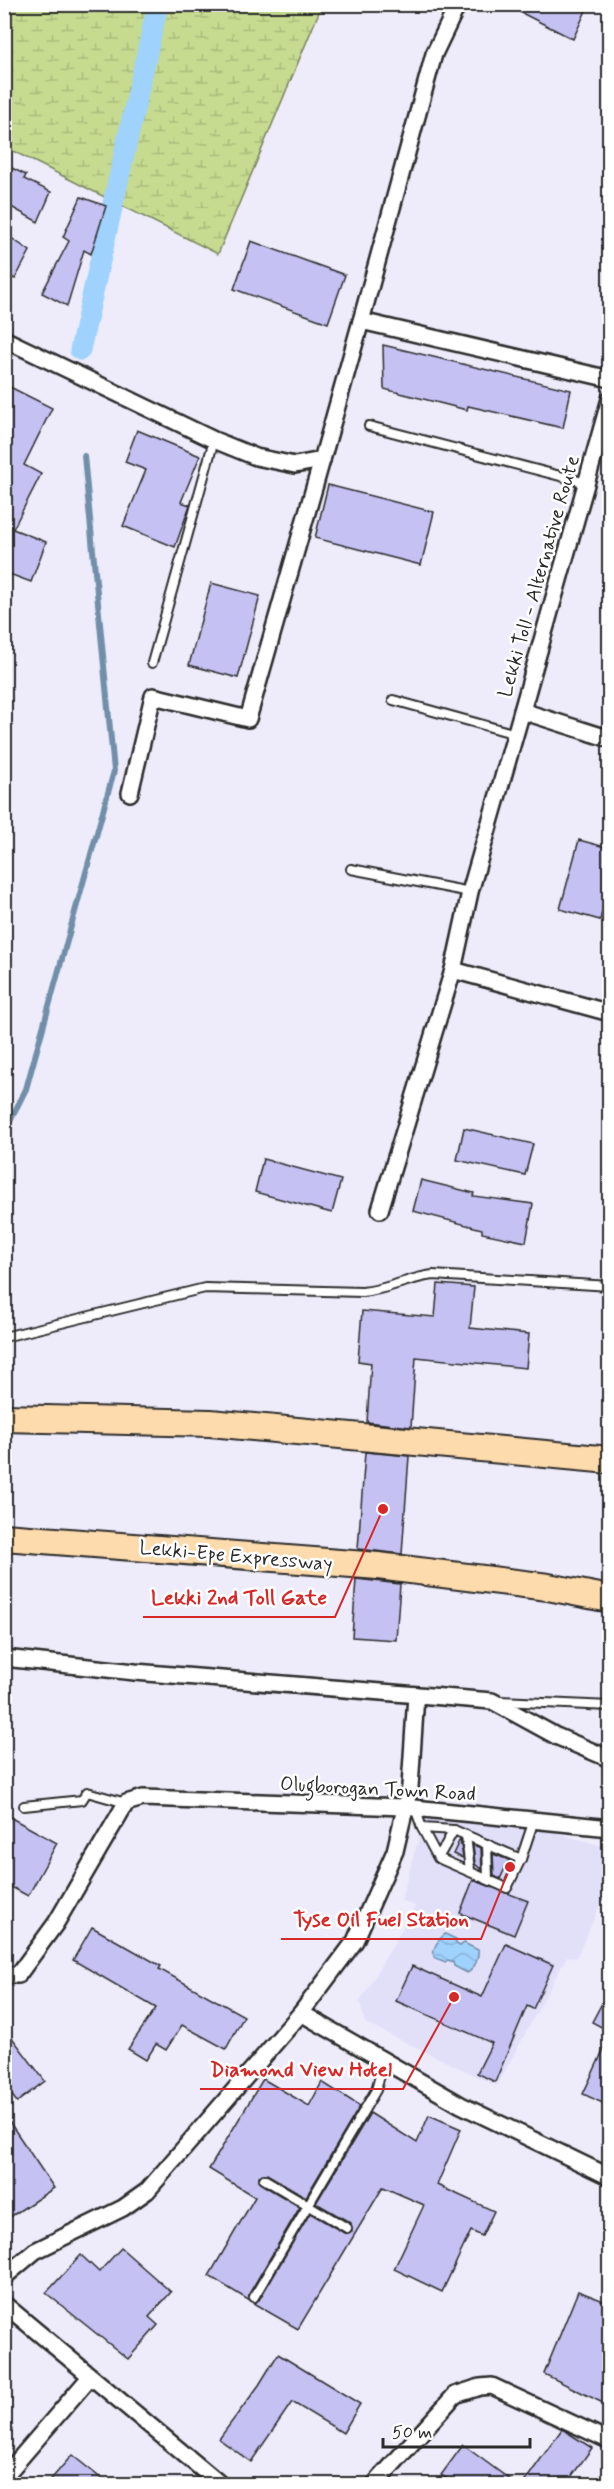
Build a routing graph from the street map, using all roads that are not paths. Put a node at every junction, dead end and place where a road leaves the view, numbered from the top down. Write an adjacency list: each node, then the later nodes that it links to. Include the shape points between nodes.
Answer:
1 (458, 4): 2 (street, via 434,54)
2 (361, 321): 4 (street); 8 (street)
3 (4, 339): 7 (street)
4 (609, 379)
5 (609, 399): 9 (street, Lekki Toll - Alternative Route)
6 (369, 426): 9 (lane)
7 (214, 440): 8 (street, via 256,457 295,465); 10 (lane)
8 (322, 460): 15 (street, via 248,719 153,696)
9 (586, 483): 12 (street, Lekki Toll - Alternative Route)
10 (152, 663)
11 (393, 700): 13 (lane)
12 (522, 711): 13 (street); 14 (street, Lekki Toll - Alternative Route)
13 (516, 734): 17 (street)
14 (609, 739)
15 (130, 793)
16 (351, 869): 17 (lane)
17 (470, 892): 18 (street)
18 (453, 970): 19 (street); 20 (street)
19 (609, 1013)
20 (380, 1210)
21 (609, 1286): 22 (lane, via 433,1275 362,1292 205,1288)
22 (4, 1337)
23 (4, 1418): 24 (highway, via 210,1423)
24 (609, 1460)
25 (4, 1537): 26 (highway, Lekki-Epe Expressway, via 378,1566 548,1587)
26 (609, 1599)
27 (4, 1658): 28 (street)
28 (416, 1695): 29 (street); 34 (street)
29 (492, 1701): 30 (lane); 31 (street)
30 (609, 1706)
31 (609, 1759)
32 (126, 1803): 33 (lane, via 87,1792 82,1800); 34 (street, Olugborogan Town Road, via 143,1798); 45 (street, via 39,1948 18,1975)
33 (24, 1806)
34 (410, 1808): 35 (street, Olugborogan Town Road); 36 (lane); 46 (street, via 355,1941)
35 (534, 1819): 37 (street, Olugborogan Town Road); 42 (lane)
36 (422, 1828): 38 (lane); 41 (lane)
37 (609, 1828)
38 (454, 1830): 39 (lane); 41 (lane)
39 (466, 1835): 40 (lane); 43 (lane)
40 (487, 1844): 42 (lane); 44 (lane)
41 (438, 1858): 43 (lane)
42 (521, 1859): 44 (lane, via 507,1888)
43 (470, 1871): 44 (lane)
44 (488, 1879)
45 (4, 1975)
46 (301, 2013): 47 (street); 52 (street, via 147,2191 123,2208 35,2251)
47 (384, 2061): 48 (street, via 461,2105); 50 (lane, via 376,2090)
48 (609, 2177)
49 (264, 2179): 50 (lane)
50 (308, 2205): 51 (lane); 53 (lane)
51 (347, 2228)
52 (4, 2277)
53 (254, 2297)
54 (4, 2304): 55 (street)
55 (90, 2377): 57 (street); 58 (street)
56 (609, 2441): 59 (street, via 492,2386 480,2386 455,2395)
57 (4, 2477)
58 (220, 2484)
59 (375, 2484)

